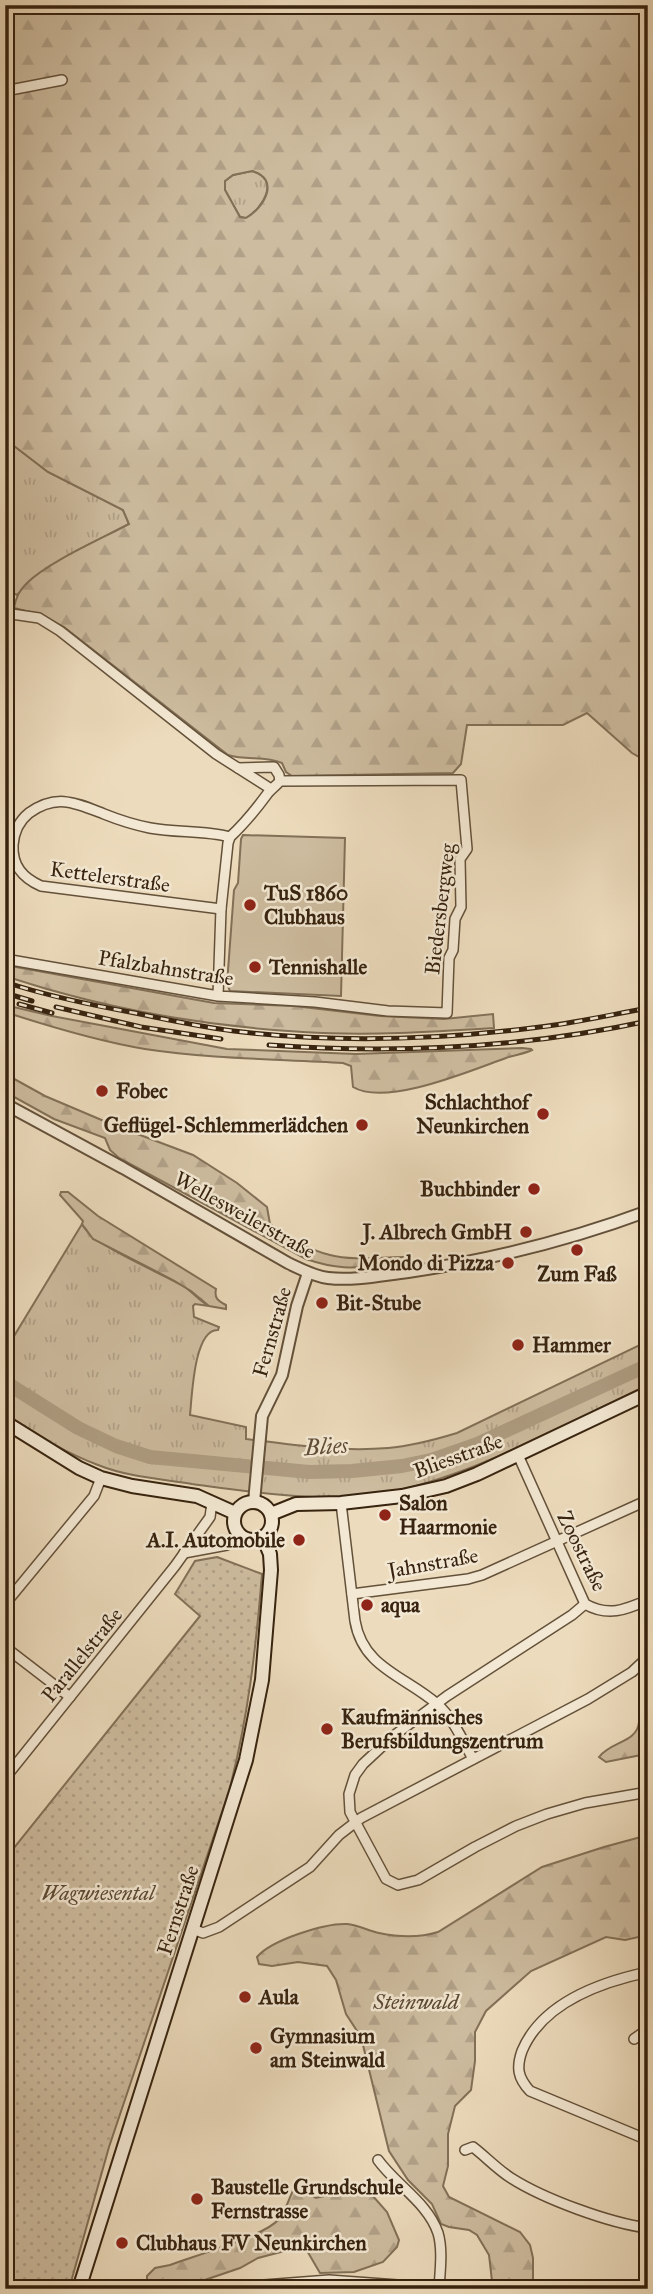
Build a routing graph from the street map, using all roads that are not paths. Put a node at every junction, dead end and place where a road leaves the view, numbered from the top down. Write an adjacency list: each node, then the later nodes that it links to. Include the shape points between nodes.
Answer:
1 (62, 80): 2 (street)
2 (5, 91)
3 (5, 613): 4 (street, via 39,618 60,631)
4 (236, 768): 5 (street, Biedersbergweg, via 269,766); 6 (street)
5 (280, 781): 6 (street); 11 (street, Biedersbergweg, via 460,780 467,849 460,859 460,907 449,958)
6 (271, 789): 7 (street)
7 (230, 837): 8 (street); 8 (street, Kettelerstraße, via 155,829 78,803 56,802 24,817 13,844 21,874 41,886)
8 (221, 909): 10 (street)
9 (5, 959): 10 (street, Pfalzbahnstraße)
10 (218, 996): 11 (street, Pfalzbahnstraße)
11 (447, 1013)
12 (5, 1104): 14 (street, Wellesweilerstraße)
13 (648, 1211): 14 (street, Wellesweilerstraße, via 562,1240 442,1267 349,1278)
14 (308, 1273): 20 (street, Fernstraße, via 282,1376 262,1416)
15 (648, 1393): 17 (main road, Bliesstraße)
16 (5, 1422): 18 (main road)
17 (517, 1455): 22 (main road, Bliesstraße, via 446,1486); 27 (street, Zoostraße)
18 (101, 1478): 21 (main road, via 197,1496); 31 (street, via 94,1496)
19 (648, 1500): 27 (street, Jahnstraße)
20 (254, 1502): 23 (main road, via 243,1504); 24 (main road)
21 (212, 1503): 23 (main road); 28 (street, Parallelstraße, via 210,1517)
22 (341, 1503): 24 (main road, Bliesstraße, via 296,1504); 29 (street)
23 (235, 1513): 25 (main road, via 235,1527)
24 (271, 1514): 26 (main road, via 270,1530)
25 (243, 1537): 26 (main road); 28 (street, via 227,1545)
26 (262, 1537): 41 (main road, Fernstraße, via 271,1570 256,1716)
27 (556, 1542): 29 (street, Jahnstraße, via 468,1579); 32 (street, Zoostraße)
28 (184, 1553): 35 (street, Parallelstraße)
29 (352, 1594): 36 (street, via 357,1636 365,1650)
30 (648, 1600): 32 (street, Zoostraße, via 609,1613)
31 (5, 1604)
32 (585, 1604): 36 (street)
33 (5, 1647): 35 (street)
34 (648, 1657): 37 (street, via 615,1683)
35 (70, 1697): 38 (street, Parallelstraße)
36 (437, 1704): 37 (street); 40 (street, via 392,1737 355,1775 348,1803)
37 (473, 1759): 40 (street)
38 (5, 1778)
39 (648, 1792): 40 (street, via 585,1802 527,1822 418,1880 398,1885 386,1879)
40 (355, 1822): 41 (street, via 310,1867 219,1927 204,1933)
41 (193, 1929): 51 (main road, Fernstraße)
42 (648, 1972): 45 (street, via 591,1990 558,2008 532,2032 518,2070 530,2091)
43 (648, 2029): 44 (street)
44 (634, 2039)
45 (648, 2140)
46 (465, 2150): 48 (street, via 473,2147 510,2177 542,2193 602,2217)
47 (378, 2160): 50 (street, via 432,2219 441,2252)
48 (648, 2228)
49 (237, 2287): 50 (street, via 330,2280)
50 (439, 2288)
51 (79, 2289)

